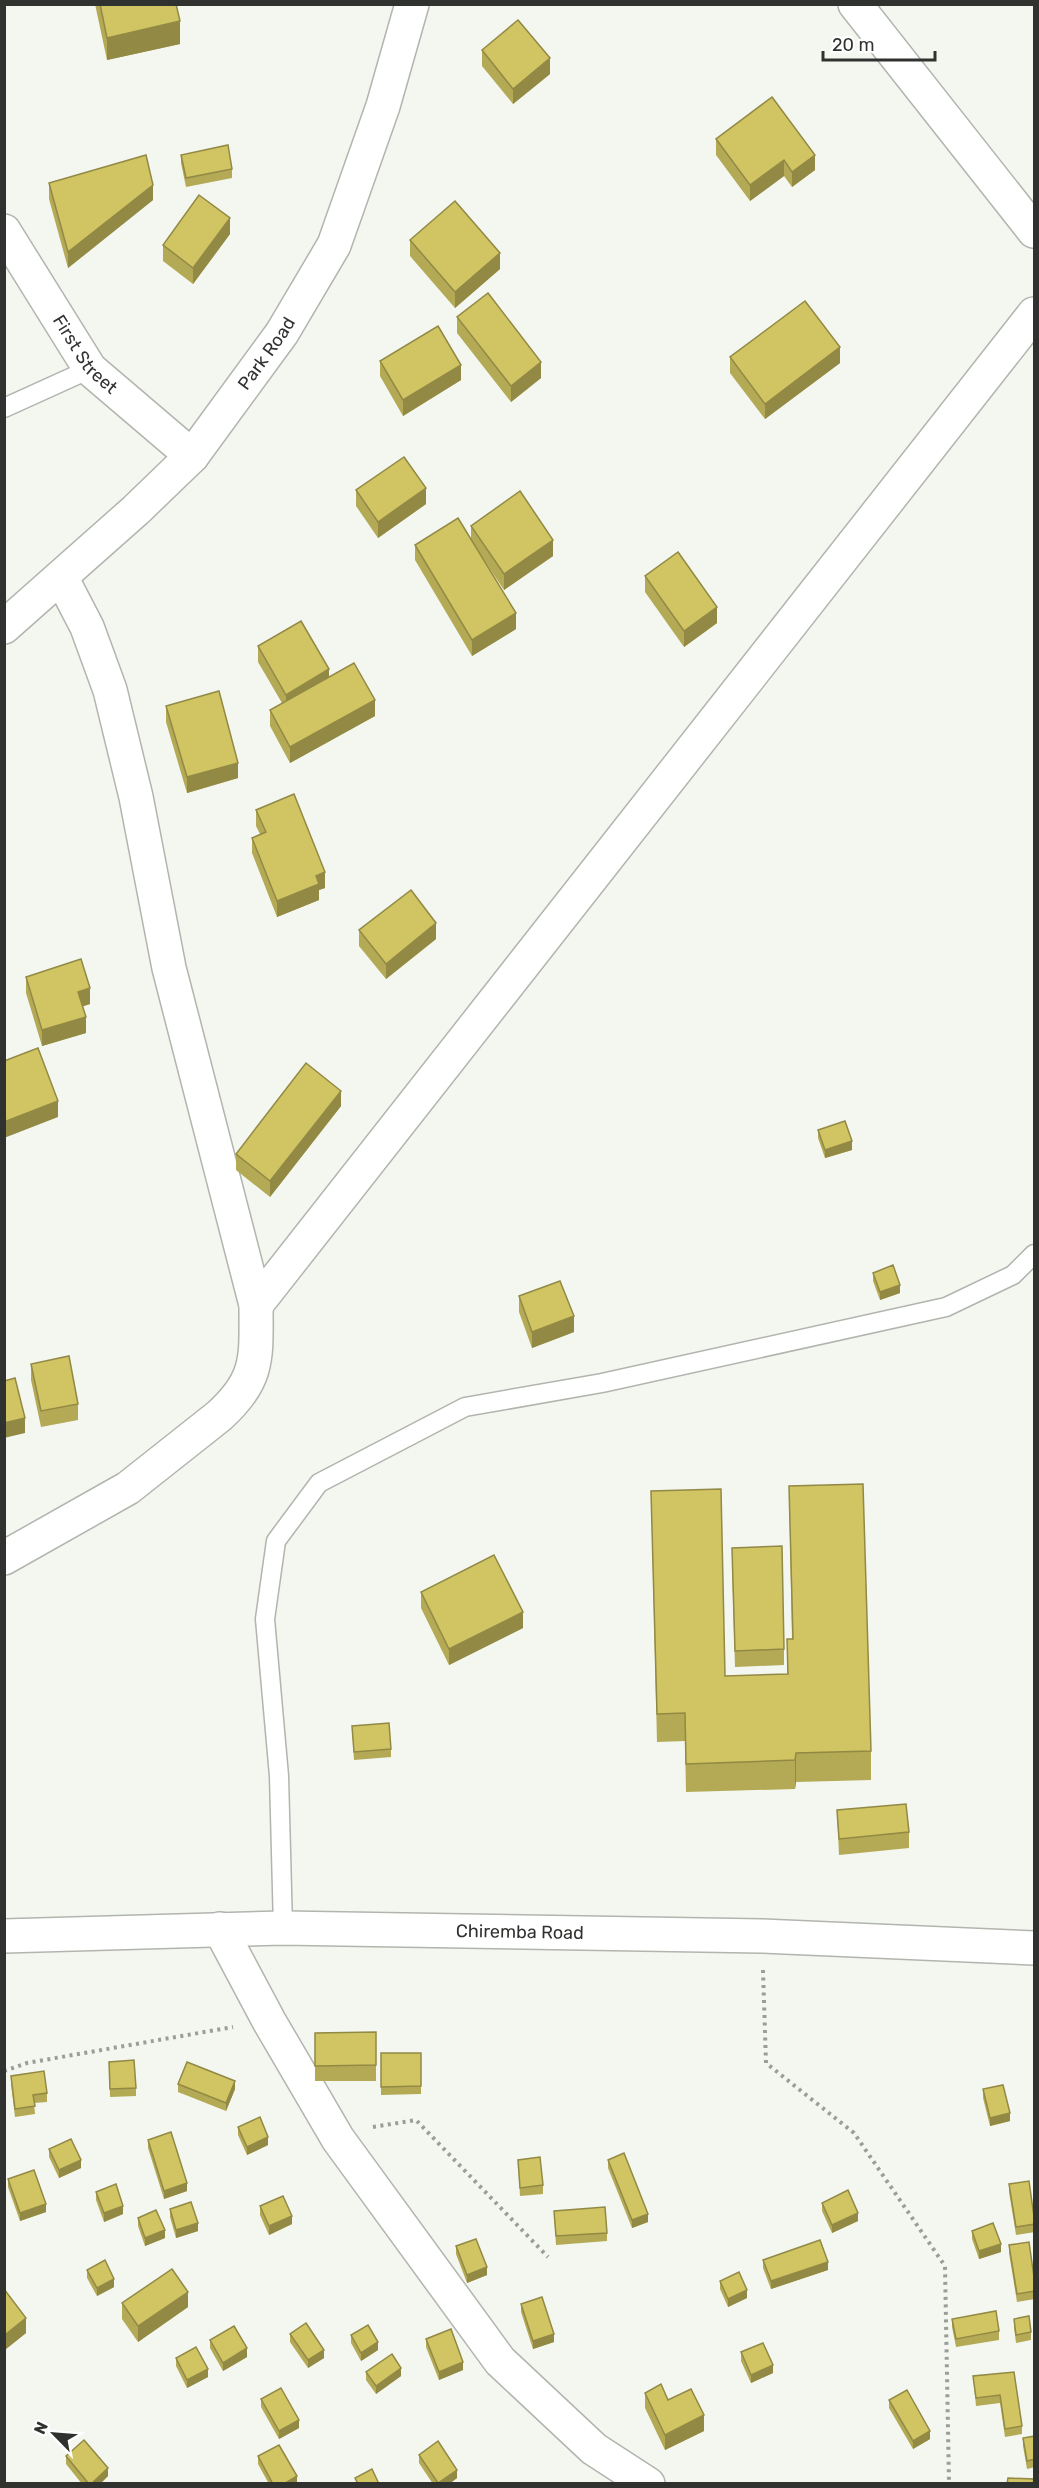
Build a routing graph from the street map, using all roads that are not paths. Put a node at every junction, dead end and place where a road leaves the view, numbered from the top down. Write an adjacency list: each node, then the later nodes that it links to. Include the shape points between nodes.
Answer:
1 (412, 4): 8 (street, Park Road, via 383,106 334,245 282,333)
2 (855, 4): 4 (street)
3 (4, 231): 6 (street, First Street)
4 (1035, 231)
5 (1035, 314): 12 (street)
6 (90, 369): 7 (lane); 8 (street, First Street)
7 (4, 408)
8 (192, 456): 9 (street, Park Road)
9 (61, 577): 10 (street, Park Road); 12 (street, via 87,627 110,690 136,797 169,968)
10 (4, 627)
11 (1035, 1254): 14 (lane, via 1013,1275 946,1308 602,1383 465,1407 319,1484 276,1541 265,1619 279,1776)
12 (256, 1305): 13 (street, via 256,1358 248,1384 234,1403 128,1488)
13 (4, 1558)
14 (283, 1928): 15 (street, Chiremba Road); 17 (street, Chiremba Road, via 762,1936)
15 (220, 1929): 16 (street, Chiremba Road); 18 (street, via 338,2139 500,2361 594,2449)
16 (4, 1936)
17 (1035, 1947)
18 (648, 2484)

